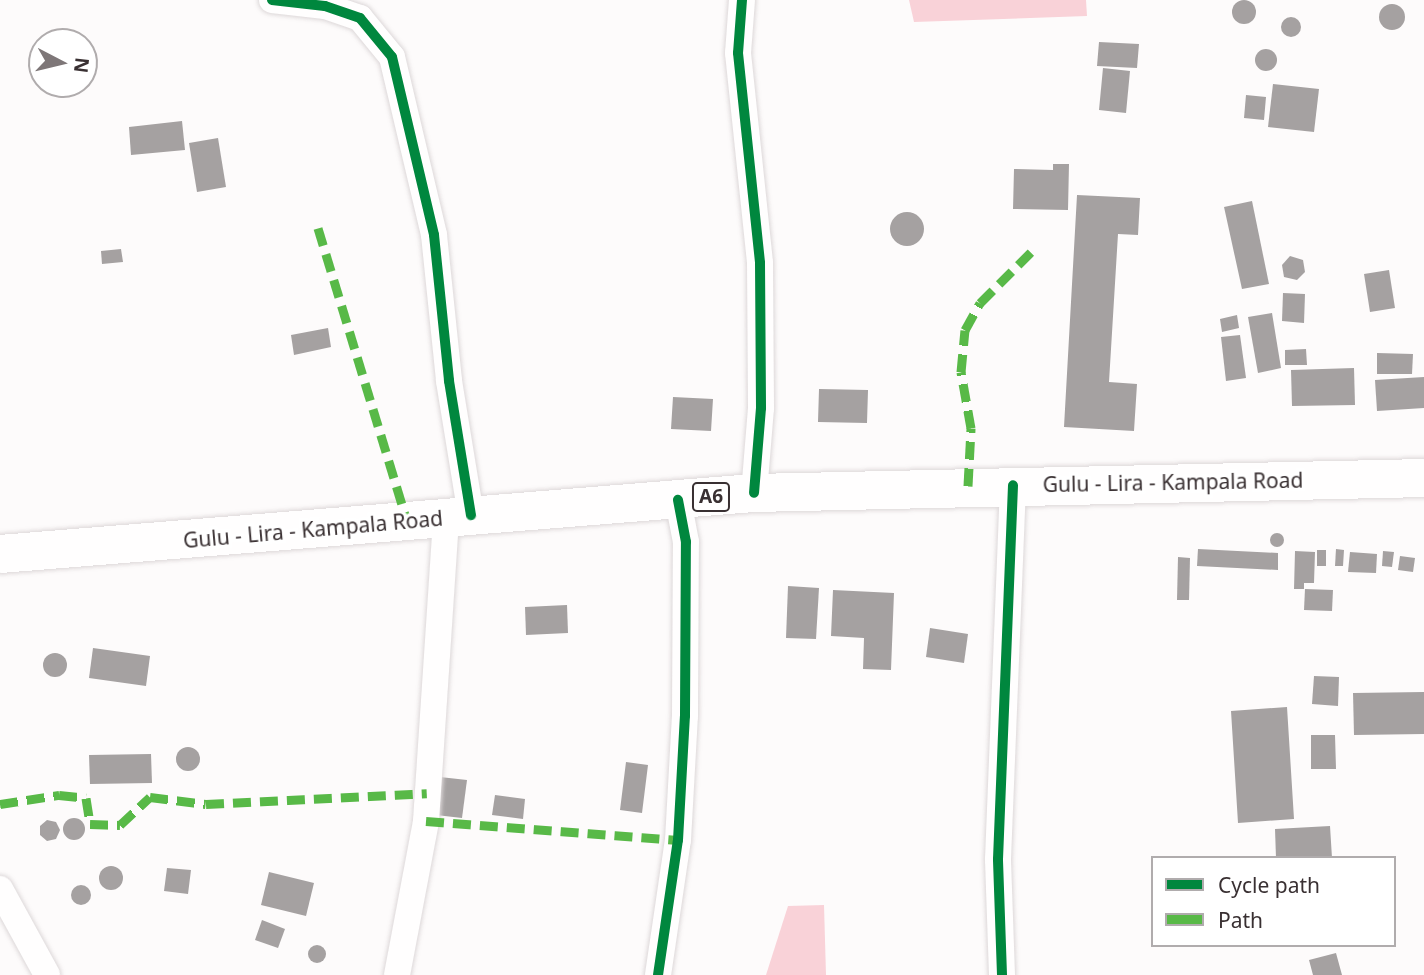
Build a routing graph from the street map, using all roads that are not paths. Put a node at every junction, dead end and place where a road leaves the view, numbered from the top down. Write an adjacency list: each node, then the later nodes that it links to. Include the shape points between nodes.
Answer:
1 (272, 0): 7 (street, via 325,6 360,18 392,57 434,235)
2 (742, 0): 5 (street, via 738,53 760,263 761,408)
3 (1424, 478): 4 (main road, Gulu - Lira - Kampala Road / A6)
4 (1013, 485): 5 (main road, Gulu - Lira - Kampala Road / A6); 13 (street, via 998,859)
5 (754, 493): 6 (main road, Gulu - Lira - Kampala Road / A6)
6 (678, 500): 7 (main road, Gulu - Lira - Kampala Road / A6); 12 (street, via 686,542 685,716 678,840)
7 (458, 517): 8 (main road, Gulu - Lira - Kampala Road / A6); 11 (street, via 426,821)
8 (0, 554)
9 (0, 889): 10 (street)
10 (47, 975)
11 (397, 975)
12 (658, 975)
13 (1002, 975)

